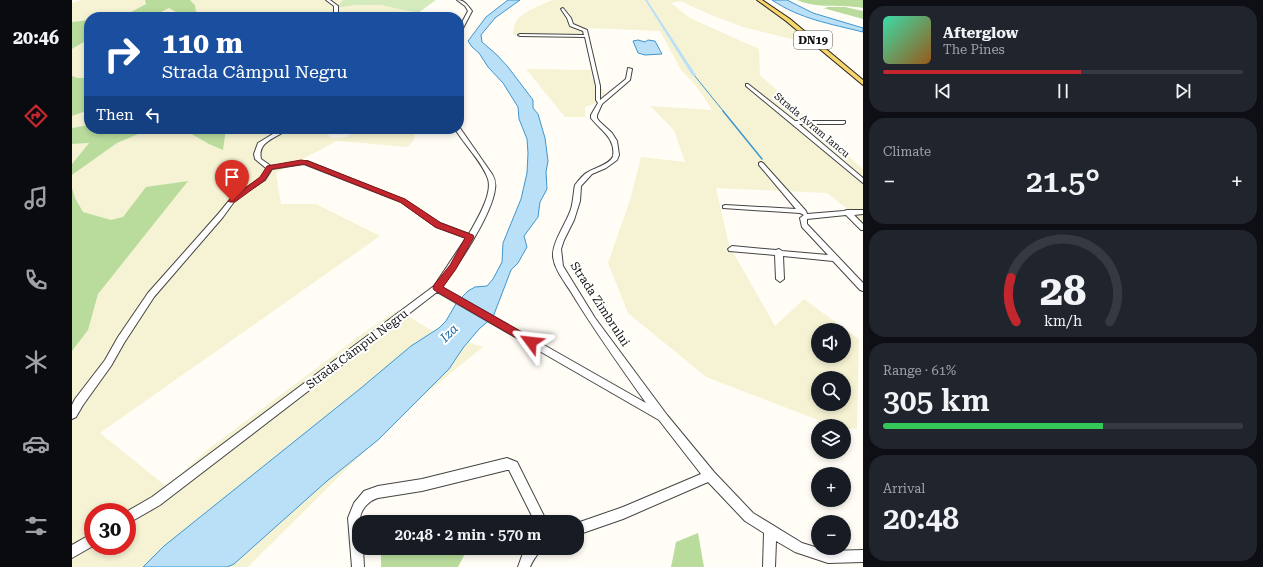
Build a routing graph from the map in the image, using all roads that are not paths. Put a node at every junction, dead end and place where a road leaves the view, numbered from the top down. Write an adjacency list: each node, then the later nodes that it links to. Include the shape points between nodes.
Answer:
1 (328, 0): 5 (street, via 336,6)
2 (459, 0): 6 (street, via 470,11)
3 (759, 0): 9 (main road, DN19, via 788,20)
4 (563, 9): 8 (street, via 571,25 584,28)
5 (336, 12)
6 (464, 22)
7 (520, 35): 8 (street)
8 (586, 36): 14 (street, Strada Zimbrului)
9 (844, 68): 11 (main road); 12 (main road, DN19)
10 (630, 69): 14 (street, via 628,79)
11 (857, 71)
12 (863, 84)
13 (748, 85): 16 (street, Strada Avram Iancu)
14 (600, 103): 35 (street, Strada Zimbrului, via 594,118 614,141 615,159 590,173 578,186 577,201 571,220 558,244 557,256 563,273 592,320)
15 (843, 122): 16 (street)
16 (794, 124): 21 (street, Strada Avram Iancu)
17 (276, 134): 20 (street, via 261,143 257,154 258,159)
18 (461, 134): 27 (street, Strada Câmpul Negru, via 489,174 492,183 491,198)
19 (762, 164): 25 (street)
20 (270, 168): 27 (street, via 305,162 403,201 438,225); 34 (street, via 263,179 234,198 151,295)
21 (863, 181)
22 (725, 207): 25 (street)
23 (847, 212): 24 (street); 25 (street); 26 (street)
24 (863, 212)
25 (804, 213): 30 (street, via 804,225)
26 (863, 228)
27 (470, 237): 32 (street, Strada Câmpul Negru, via 453,267)
28 (732, 249): 29 (street)
29 (779, 252): 30 (street); 31 (street)
30 (834, 258): 33 (street)
31 (780, 279)
32 (437, 288): 35 (street, Strada Zimbrului); 37 (street, Strada Câmpul Negru, via 156,501)
33 (863, 288)
34 (72, 414)
35 (663, 418): 36 (street, Strada Zimbrului)
36 (710, 476): 40 (street); 41 (street, Strada Zimbrului, via 749,517)
37 (136, 513)
38 (355, 515): 39 (street, via 368,495 507,464 513,466)
39 (537, 515)
40 (584, 527)
41 (770, 530): 46 (street, Strada Zimbrului, via 798,548 828,557); 49 (street)
42 (84, 545): 43 (street)
43 (72, 552)
44 (357, 555): 47 (street)
45 (529, 555): 48 (street)
46 (863, 556)
47 (358, 567)
48 (524, 567)
49 (770, 567)

